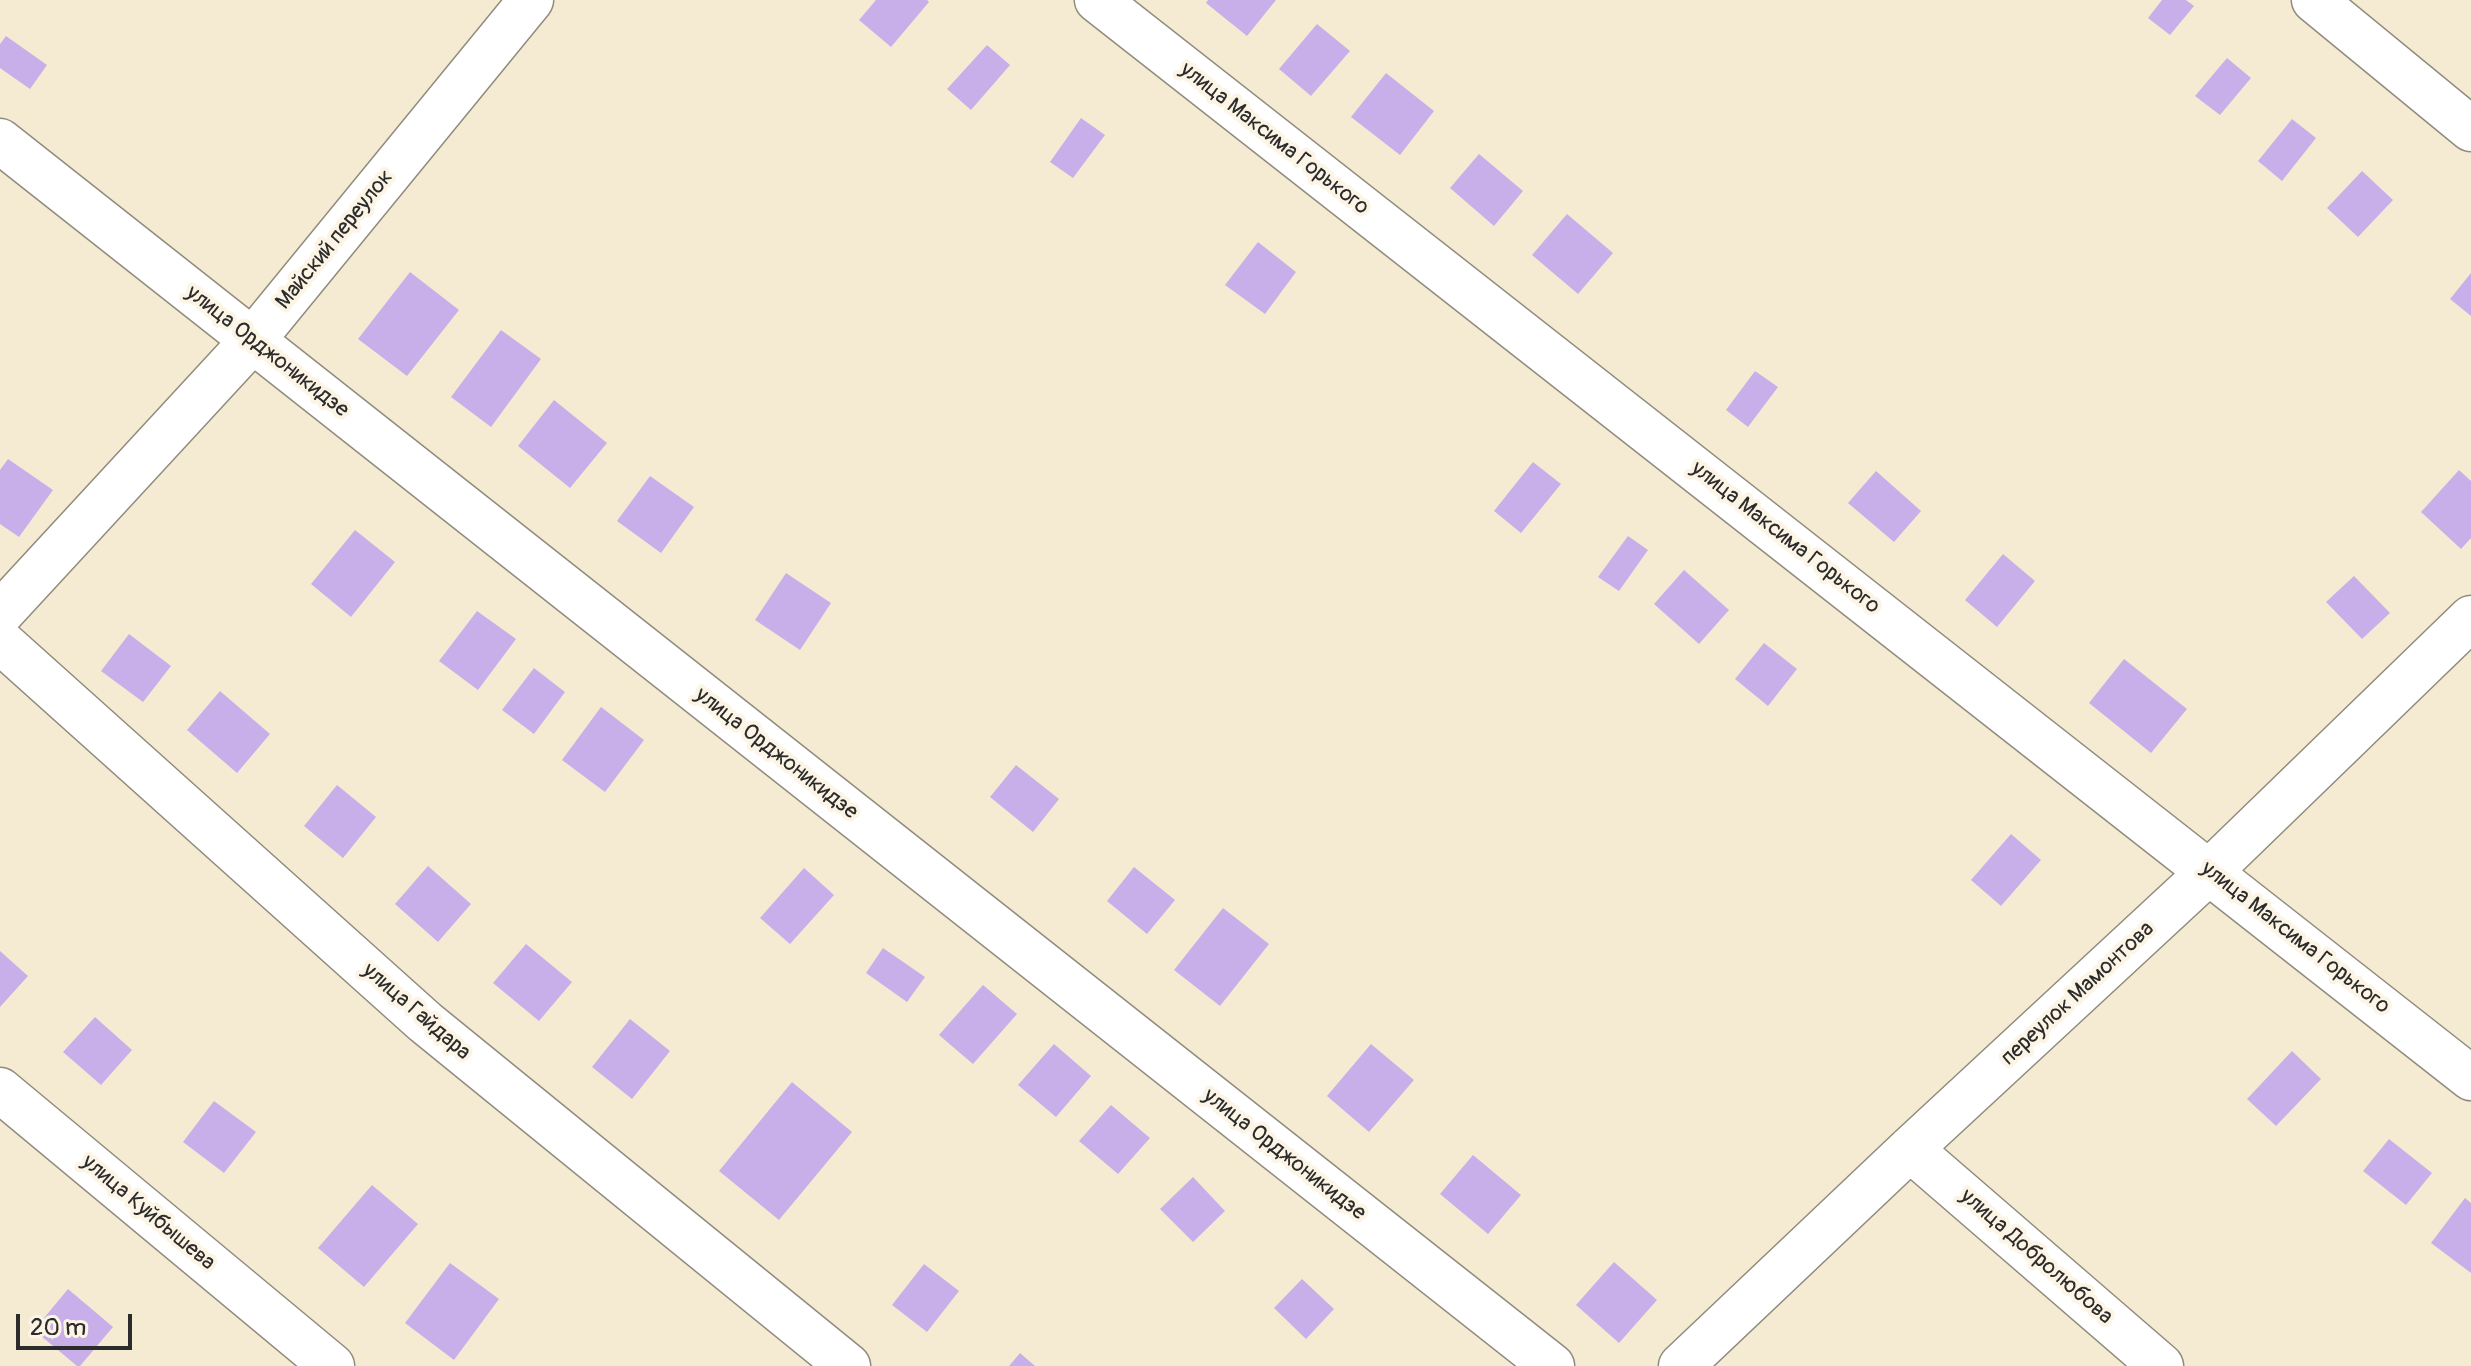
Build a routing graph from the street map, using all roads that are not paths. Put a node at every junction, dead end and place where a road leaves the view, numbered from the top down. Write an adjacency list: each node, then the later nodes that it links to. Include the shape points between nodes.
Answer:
1 (531, 0): 6 (street, Майский переулок)
2 (1097, 0): 10 (street, улица Максима Горького)
3 (2314, 0): 4 (street)
4 (2471, 129)
5 (0, 141): 6 (street, улица Орджоникидзе)
6 (252, 341): 7 (street, Майский переулок); 16 (street, улица Орджоникидзе)
7 (0, 614)
8 (2471, 618): 10 (street, переулок Мамонтова)
9 (0, 641): 15 (street, улица Гайдара, via 425,1022)
10 (2210, 871): 11 (street, улица Максима Горького); 13 (street, переулок Мамонтова)
11 (2471, 1078)
12 (0, 1090): 14 (street, улица Куйбышева)
13 (1910, 1149): 17 (street, переулок Мамонтова); 18 (street, улица Добролюбова)
14 (332, 1366)
15 (848, 1366)
16 (1552, 1366)
17 (1681, 1366)
18 (2161, 1366)

